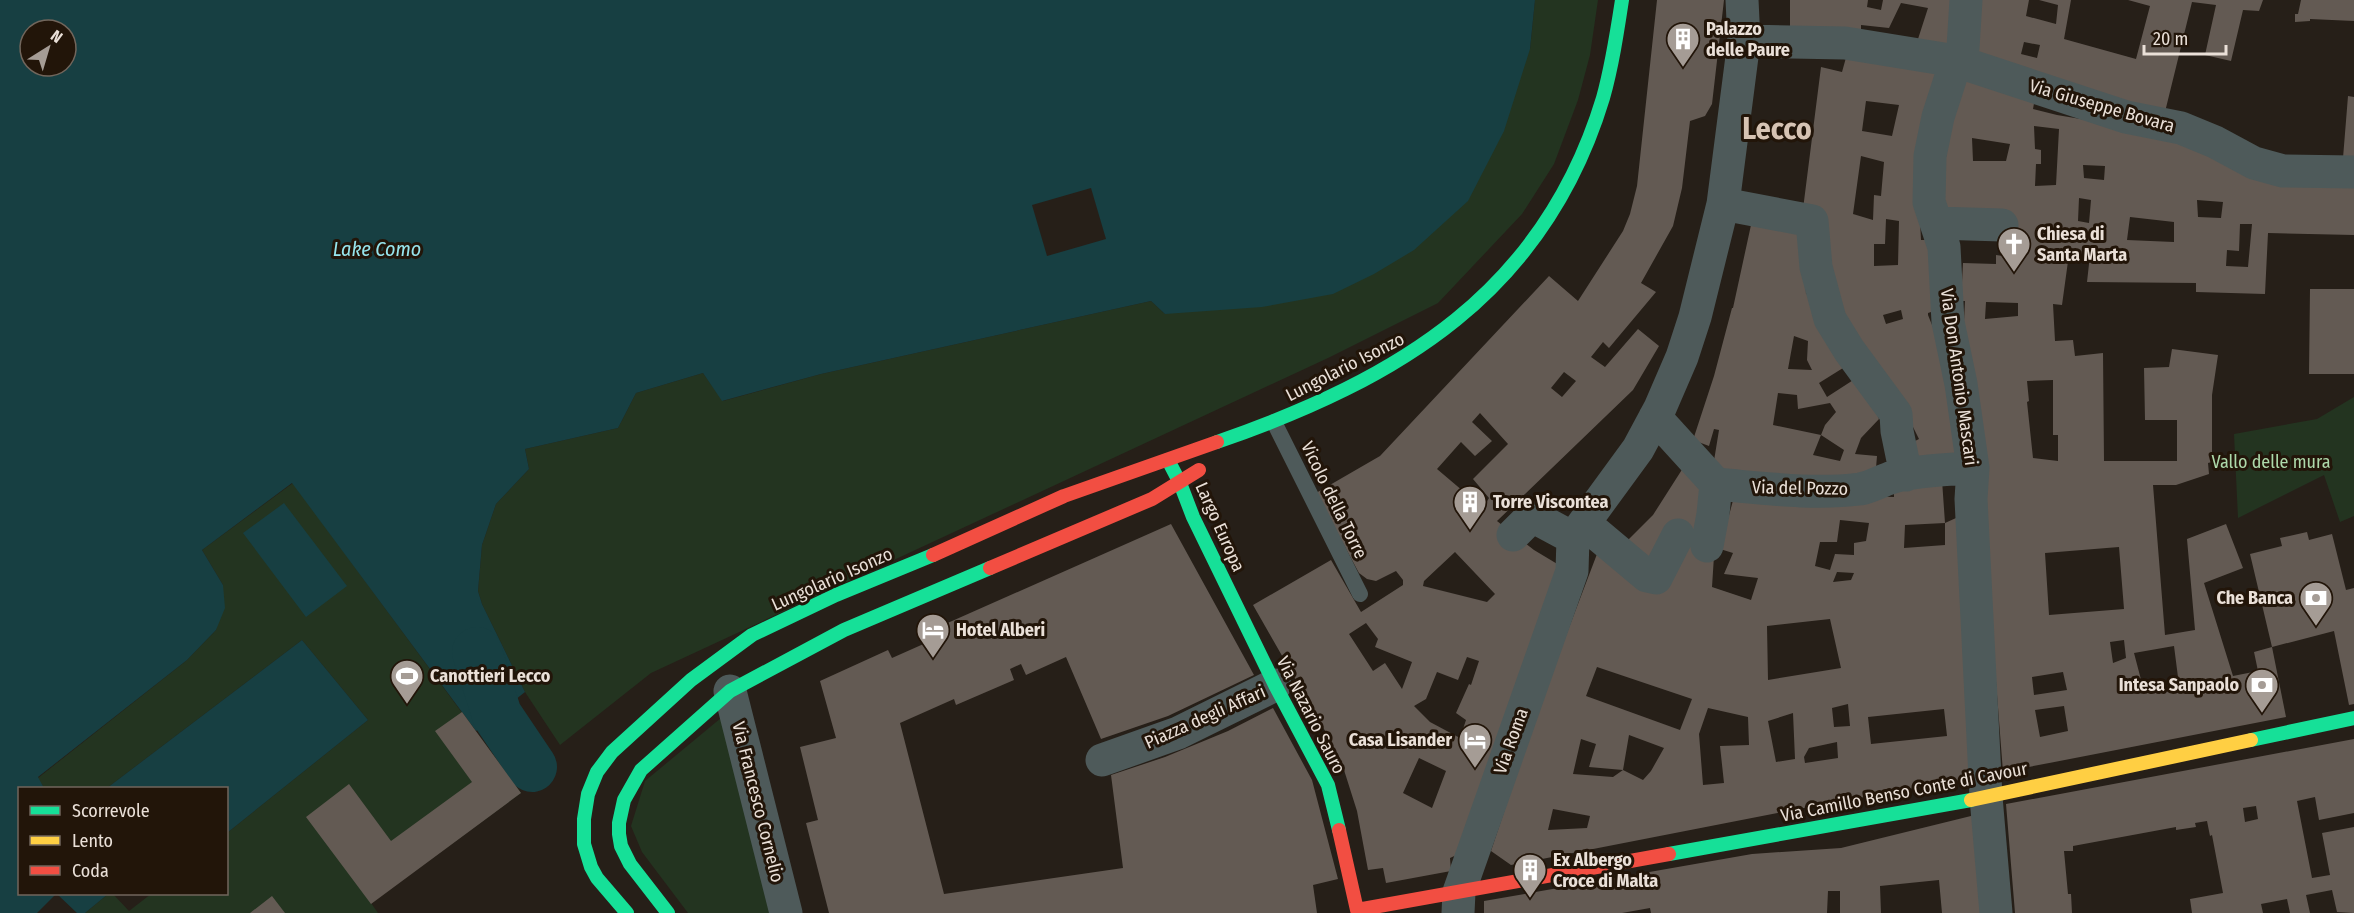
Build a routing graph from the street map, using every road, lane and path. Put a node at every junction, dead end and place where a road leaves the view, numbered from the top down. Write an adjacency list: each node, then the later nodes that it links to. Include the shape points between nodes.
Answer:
1 (1622, 0): 11 (main road, Lungolario Isonzo, via 1614,61 1594,128 1571,180 1519,258 1471,309 1415,352)
2 (1742, 0): 4 (street)
3 (1965, 0): 5 (street, Via Don Antonio Mascari, via 1963,48)
4 (1744, 41): 5 (street, Via Giuseppe Bovara, via 1847,44); 7 (street)
5 (1956, 61): 6 (street, Via Giuseppe Bovara, via 2126,117 2181,128 2273,169); 8 (street, Via Don Antonio Mascari, via 1930,156 1929,202)
6 (2354, 172)
7 (1723, 204): 10 (street, via 1682,357); 14 (street, via 1812,221 1816,267 1830,319 1896,414)
8 (1936, 223): 9 (street); 13 (street, Via Don Antonio Mascari, via 1944,247 1948,322)
9 (2002, 225)
10 (1655, 417): 16 (street); 17 (street, via 1638,449)
11 (1271, 424): 12 (main road, Lungolario Isonzo); 15 (main road, Lungolario Isonzo); 19 (lane, Vicolo della Torre)
12 (1168, 460): 15 (main road, Largo Europa); 28 (main road, Lungolario Isonzo, via 1063,497 834,596 755,633 681,688 609,754 587,799 584,832 590,864)
13 (1972, 468): 14 (street, Via del Pozzo); 25 (street, Via Don Antonio Mascari)
14 (1906, 475): 16 (street, Via del Pozzo, via 1889,478 1876,486 1832,491)
15 (1180, 483): 20 (main road, Largo Europa); 22 (main road, Lungolario Isonzo, via 1152,499 844,630)
16 (1716, 484): 17 (street, via 1713,514 1656,578)
17 (1579, 531): 18 (street, via 1532,516); 26 (street, Via Roma, via 1572,571)
18 (1513, 535)
19 (1360, 594)
20 (1239, 610): 21 (main road, Via Nazario Sauro)
21 (1275, 685): 24 (street, Piazza degli Affari, via 1178,733); 27 (main road, Via Nazario Sauro, via 1328,785)
22 (729, 691): 29 (main road, Lungolario Isonzo, via 641,770 623,800 619,826 625,855); 30 (street, Via Francesco Cornelio)
23 (2354, 718): 25 (main road, Via Camillo Benso Conte di Cavour)
24 (1102, 760)
25 (1986, 797): 26 (main road, Via Camillo Benso Conte di Cavour); 31 (street, Via Don Antonio Mascari)
26 (1459, 903): 27 (main road, Via Camillo Benso Conte di Cavour)
27 (1356, 912)
28 (627, 913)
29 (668, 913)
30 (786, 913)
31 (1996, 913)

